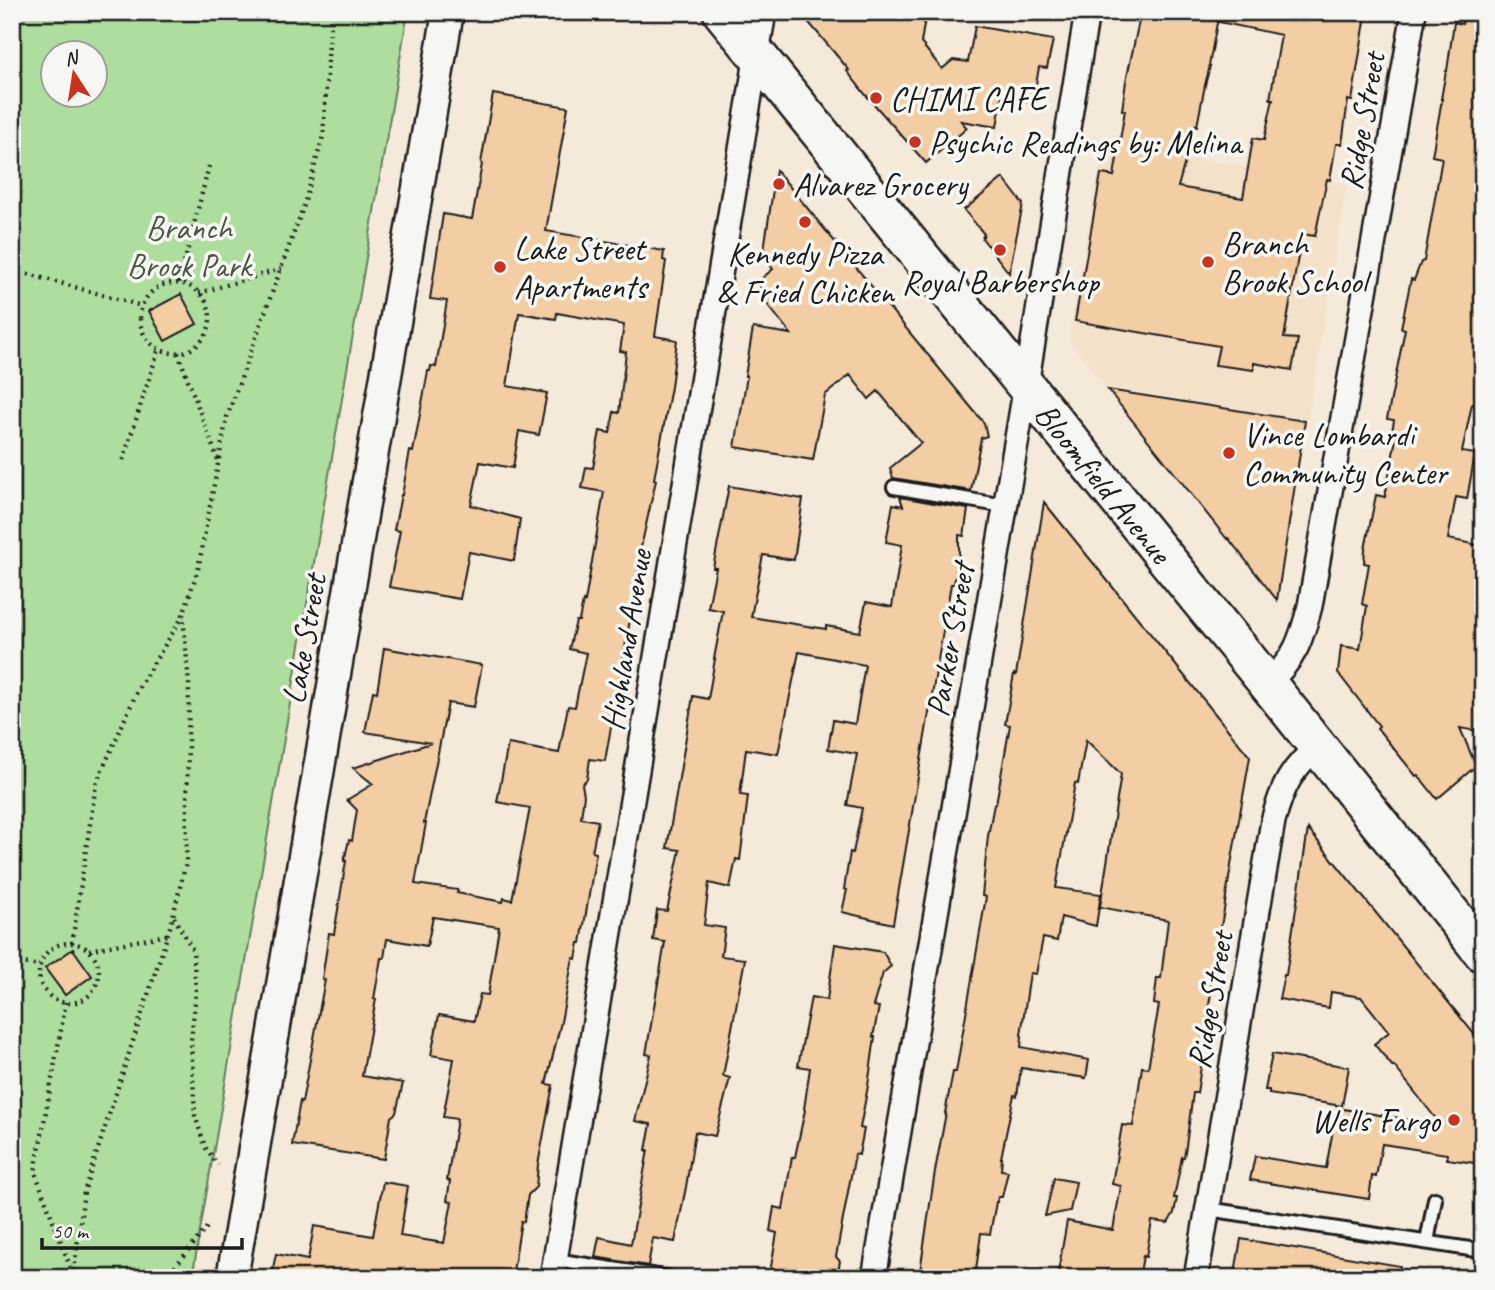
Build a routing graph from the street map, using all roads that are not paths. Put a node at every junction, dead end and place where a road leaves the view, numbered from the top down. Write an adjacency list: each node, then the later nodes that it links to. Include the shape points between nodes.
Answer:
1 (447, 12): 18 (street, Lake Street)
2 (722, 12): 6 (main road, Bloomfield Avenue)
3 (764, 12): 6 (street, Highland Avenue)
4 (1087, 12): 7 (street, Parker Street)
5 (1413, 12): 10 (street, Ridge Street, via 1310,606 1291,659)
6 (756, 54): 7 (main road, Bloomfield Avenue); 17 (street, Highland Avenue)
7 (1026, 385): 9 (street, Parker Street); 10 (main road, Bloomfield Avenue)
8 (894, 487): 9 (lane)
9 (1005, 506): 20 (street, Parker Street)
10 (1267, 683): 11 (main road, Bloomfield Avenue)
11 (1318, 747): 12 (main road, Bloomfield Avenue); 14 (street, Ridge Street, via 1292,774 1273,821)
12 (1483, 953)
13 (1435, 1199): 15 (lane)
14 (1208, 1209): 15 (lane); 21 (street, Ridge Street)
15 (1427, 1242): 16 (lane)
16 (1483, 1251)
17 (554, 1269): 19 (lane)
18 (232, 1278)
19 (670, 1278)
20 (874, 1278)
21 (1196, 1278)

